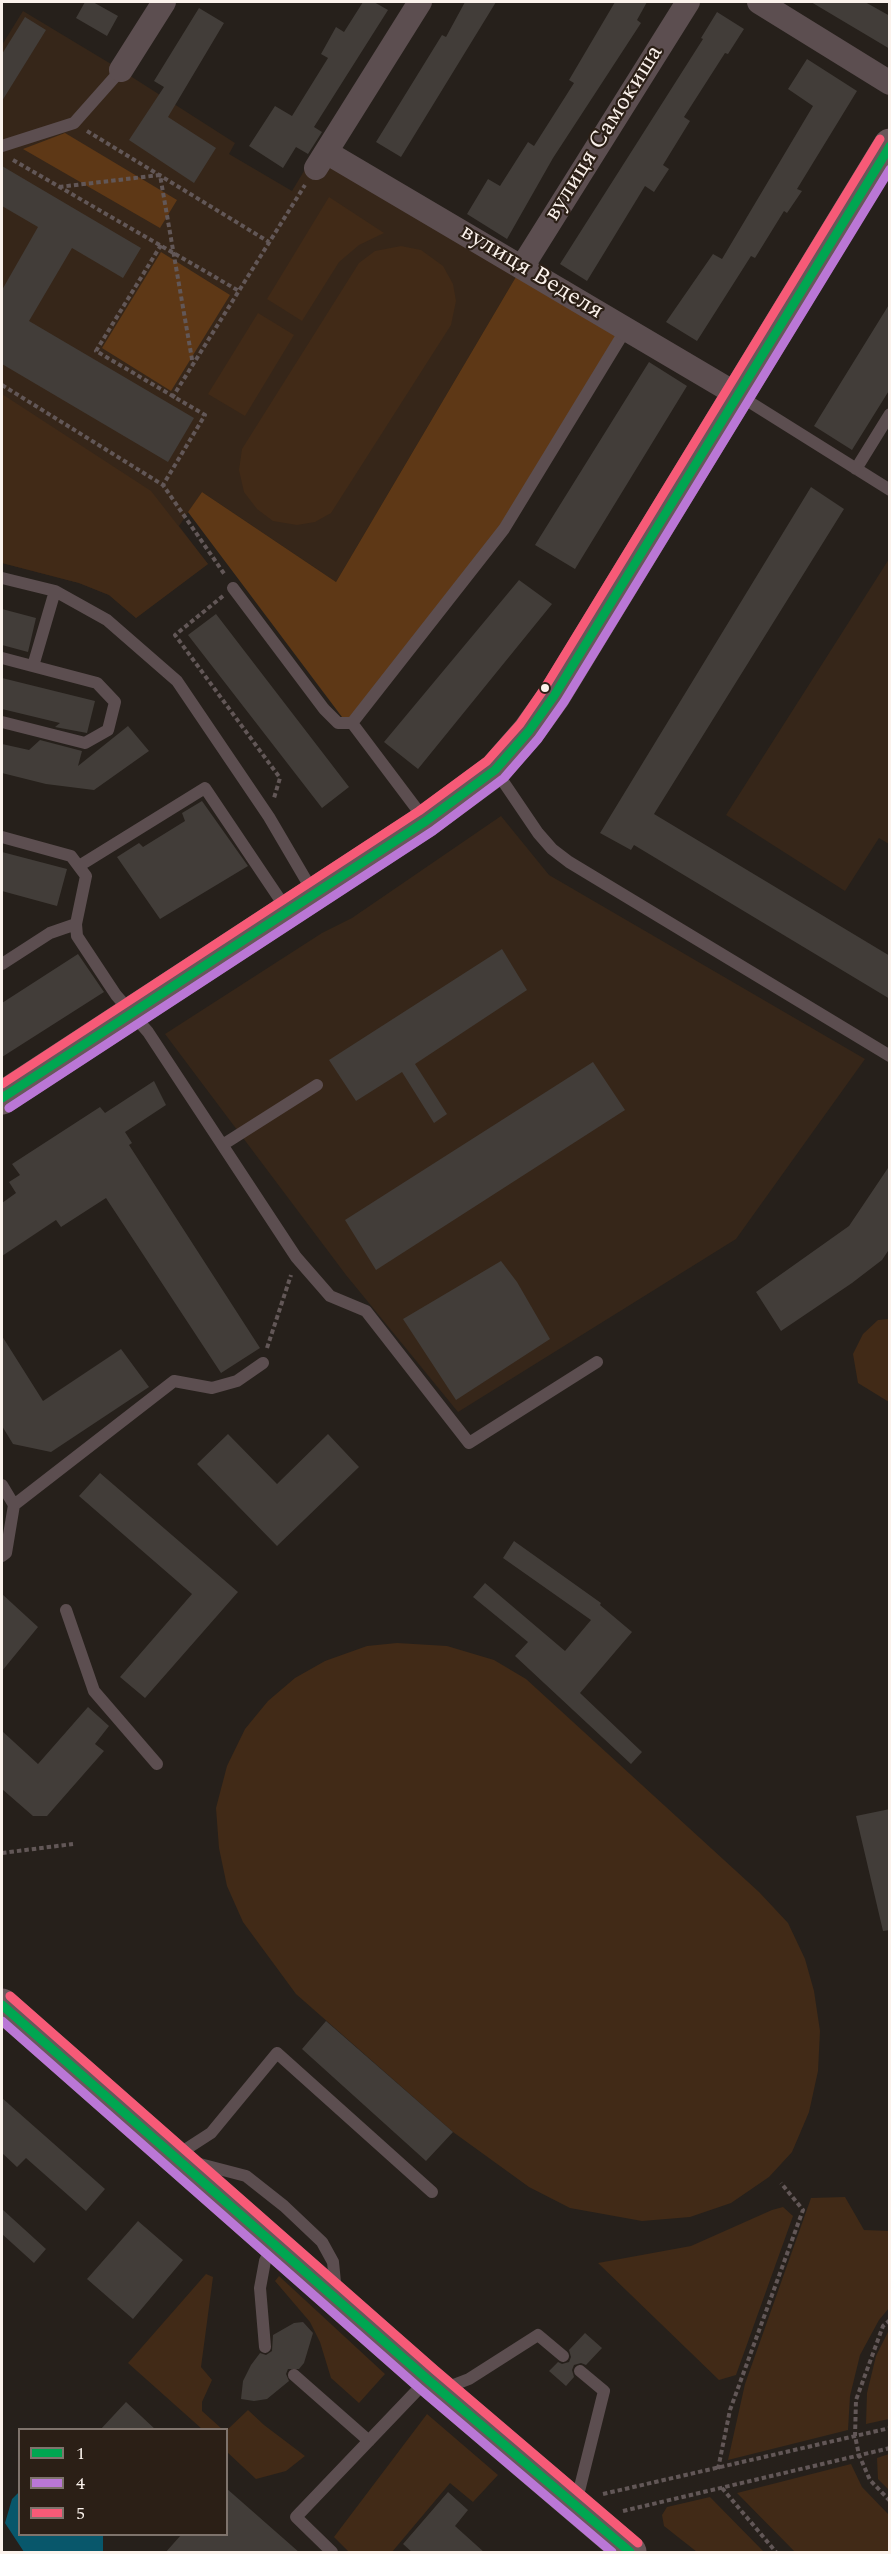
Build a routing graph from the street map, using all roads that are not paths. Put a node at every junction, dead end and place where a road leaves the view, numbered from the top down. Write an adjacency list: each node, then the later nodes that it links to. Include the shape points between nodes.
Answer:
1 (164, 2): 5 (street)
2 (420, 2): 9 (street, вулиця Веделя, via 321,160)
3 (688, 2): 9 (street, вулиця Самокиша)
4 (759, 2): 6 (street)
5 (121, 70): 8 (lane, via 74,123)
6 (890, 83)
7 (890, 145): 11 (main road)
8 (2, 146)
9 (522, 267): 10 (street, вулиця Веделя)
10 (626, 329): 11 (street, вулиця Веделя); 21 (lane, via 504,529)
11 (736, 394): 13 (lane); 22 (main road, via 554,696 530,731)
12 (890, 414): 13 (lane)
13 (856, 469): 14 (lane)
14 (890, 490)
15 (2, 578): 17 (lane)
16 (233, 588): 21 (lane, via 324,708 338,723)
17 (55, 591): 19 (lane); 26 (lane, via 107,620 177,681 268,817)
18 (2, 658): 19 (lane)
19 (33, 666): 20 (lane, via 97,683 115,702 108,730 85,743)
20 (2, 722)
21 (352, 723): 23 (lane)
22 (495, 770): 23 (main road); 30 (lane, via 538,833 569,862)
23 (426, 821): 26 (main road)
24 (2, 837): 25 (lane, via 71,856)
25 (79, 866): 26 (lane, via 205,788); 27 (lane, via 86,876)
26 (301, 903): 29 (main road)
27 (76, 924): 28 (lane, via 50,933); 29 (lane, via 77,936)
28 (2, 964)
29 (131, 1013): 32 (main road); 33 (lane)
30 (890, 1056)
31 (318, 1085): 33 (lane)
32 (2, 1098)
33 (224, 1144): 34 (lane, via 296,1257 330,1296 366,1311 469,1443)
34 (597, 1362)
35 (262, 1363): 37 (lane, via 237,1381 212,1388 174,1382)
36 (2, 1485): 37 (lane)
37 (14, 1504): 38 (lane, via 6,1553)
38 (2, 1556)
39 (66, 1610): 40 (lane, via 93,1690)
40 (157, 1764)
41 (2, 2005): 42 (main road)
42 (175, 2157): 43 (lane, via 211,2133 277,2053); 44 (main road); 45 (lane, via 246,2176 284,2206 322,2242 333,2262)
43 (432, 2192)
44 (274, 2244): 45 (main road); 46 (lane, via 265,2261 260,2288)
45 (338, 2300): 50 (main road)
46 (265, 2347)
47 (563, 2356): 50 (lane, via 538,2335 470,2379)
48 (580, 2371): 52 (lane, via 604,2391)
49 (294, 2375): 51 (lane)
50 (434, 2384): 51 (lane); 52 (main road)
51 (369, 2441): 53 (lane, via 296,2517)
52 (590, 2499): 54 (main road)
53 (332, 2553)
54 (630, 2553)

